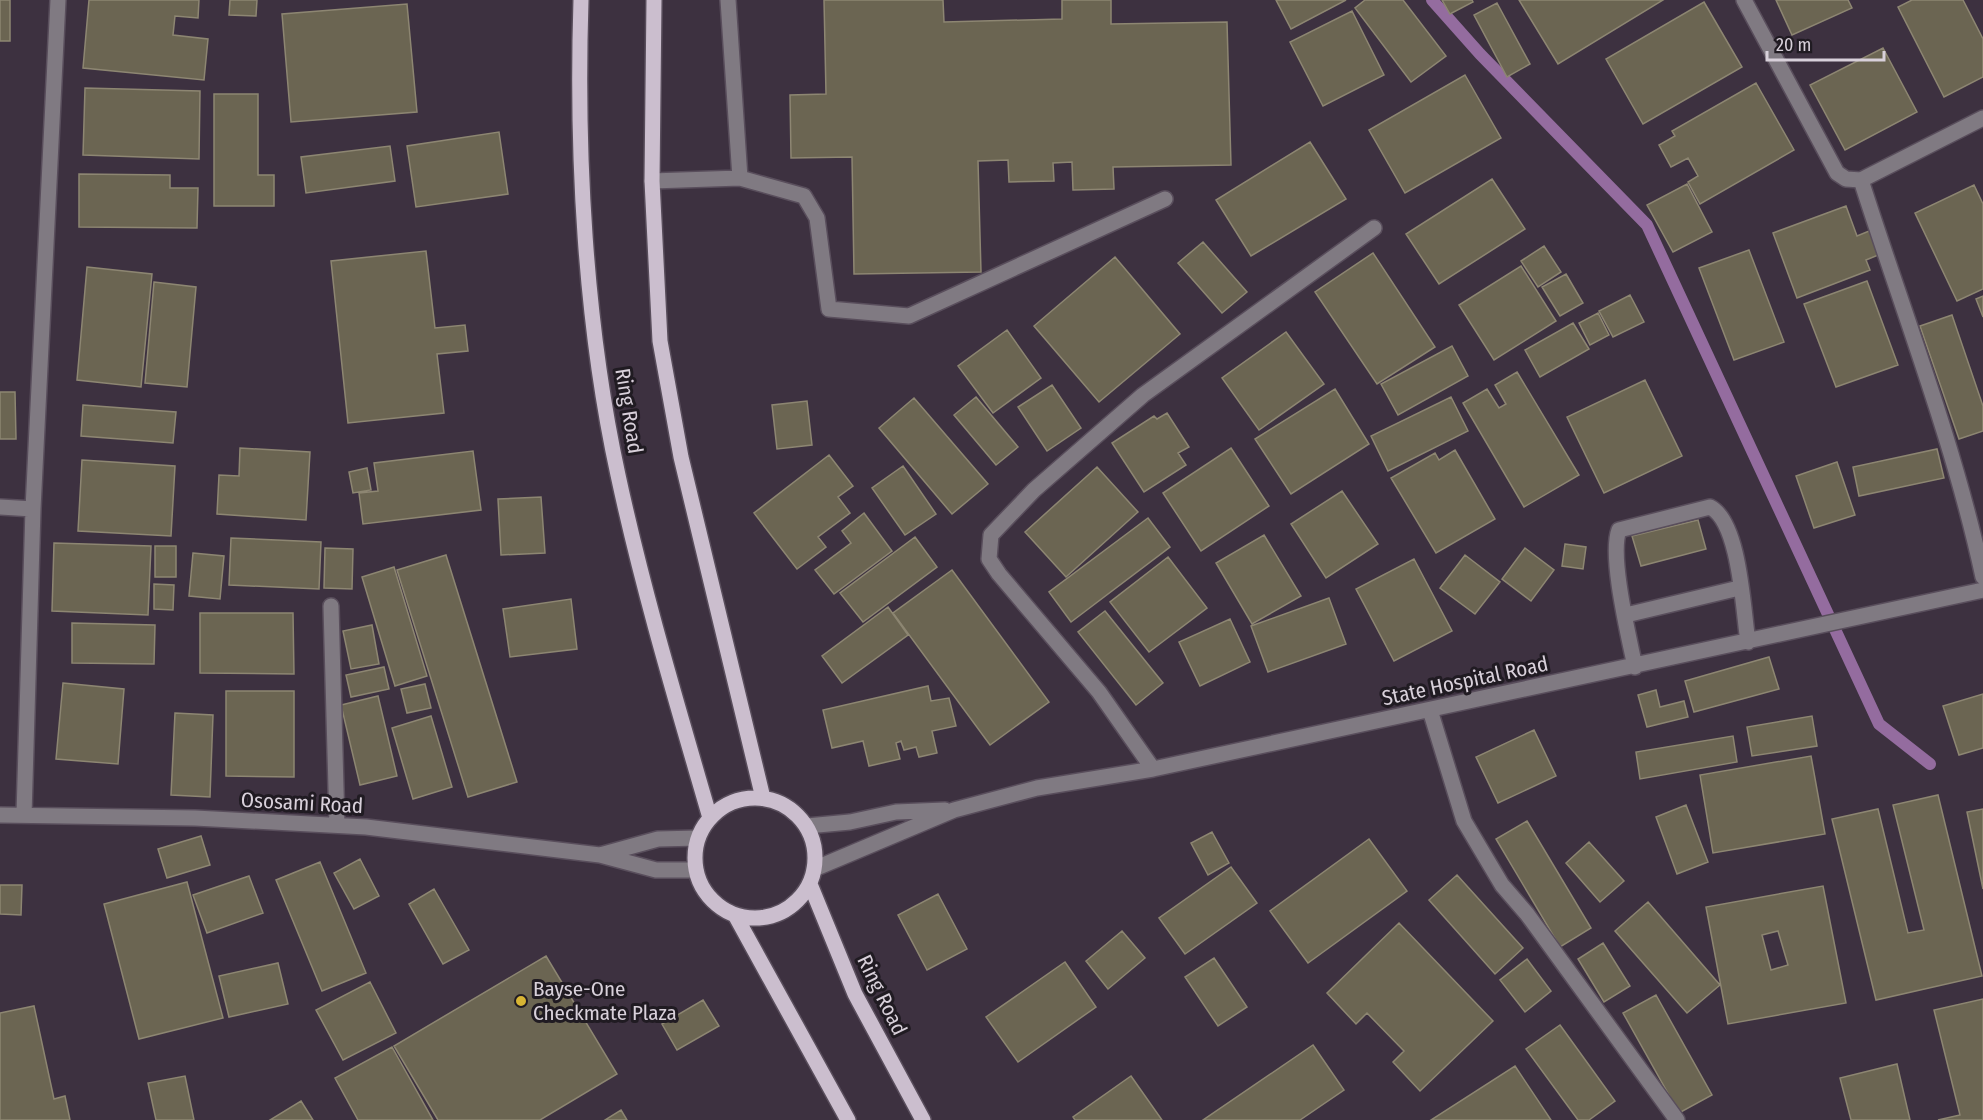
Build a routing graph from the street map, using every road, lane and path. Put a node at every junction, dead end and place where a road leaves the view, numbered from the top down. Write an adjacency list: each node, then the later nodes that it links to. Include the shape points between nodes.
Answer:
1 (58, 0): 13 (street)
2 (581, 0): 27 (main road, Ring Road, via 579,67 585,227 597,348 618,474 669,678)
3 (654, 0): 9 (main road, Ring Road)
4 (728, 0): 7 (street)
5 (1744, 0): 8 (street, via 1837,174)
6 (1983, 118): 8 (street)
7 (740, 178): 9 (street); 10 (street, via 804,196 817,218 829,309 909,316)
8 (1862, 180): 14 (street, via 1939,418)
9 (652, 182): 23 (main road, Ring Road, via 660,341 681,458)
10 (1166, 198)
11 (1374, 228): 22 (street, via 1143,395 1034,490 990,535 990,559 999,574 1099,693)
12 (0, 507): 13 (street)
13 (33, 509): 26 (street)
14 (1983, 577)
15 (1739, 588): 18 (street); 18 (street, via 1731,534 1714,509 1622,527 1616,551); 19 (street)
16 (1983, 590): 19 (street, State Hospital Road)
17 (331, 606): 28 (street)
18 (1626, 615): 20 (street)
19 (1748, 642): 20 (street, State Hospital Road)
20 (1635, 667): 21 (street, State Hospital Road)
21 (1430, 710): 22 (street, State Hospital Road); 38 (street, via 1464,821 1502,885)
22 (1153, 770): 24 (street, State Hospital Road, via 1037,788)
23 (763, 798): 27 (main road, via 734,801); 29 (main road, via 788,807)
24 (954, 810): 29 (street, via 896,812); 32 (street)
25 (0, 815): 26 (street, Ososami Road)
26 (24, 815): 28 (street, Ososami Road)
27 (710, 818): 30 (main road)
28 (337, 825): 31 (street, Ososami Road)
29 (807, 826): 32 (main road, via 814,847)
30 (698, 838): 31 (street, via 658,839); 33 (main road)
31 (600, 855): 33 (street, via 656,870)
32 (814, 869): 34 (main road)
33 (696, 870): 35 (main road, via 717,905)
34 (810, 884): 35 (main road, via 797,902 778,914 757,918); 37 (main road, Ring Road, via 855,994)
35 (735, 915): 36 (main road)
36 (848, 1120)
37 (923, 1120)
38 (1677, 1120)

